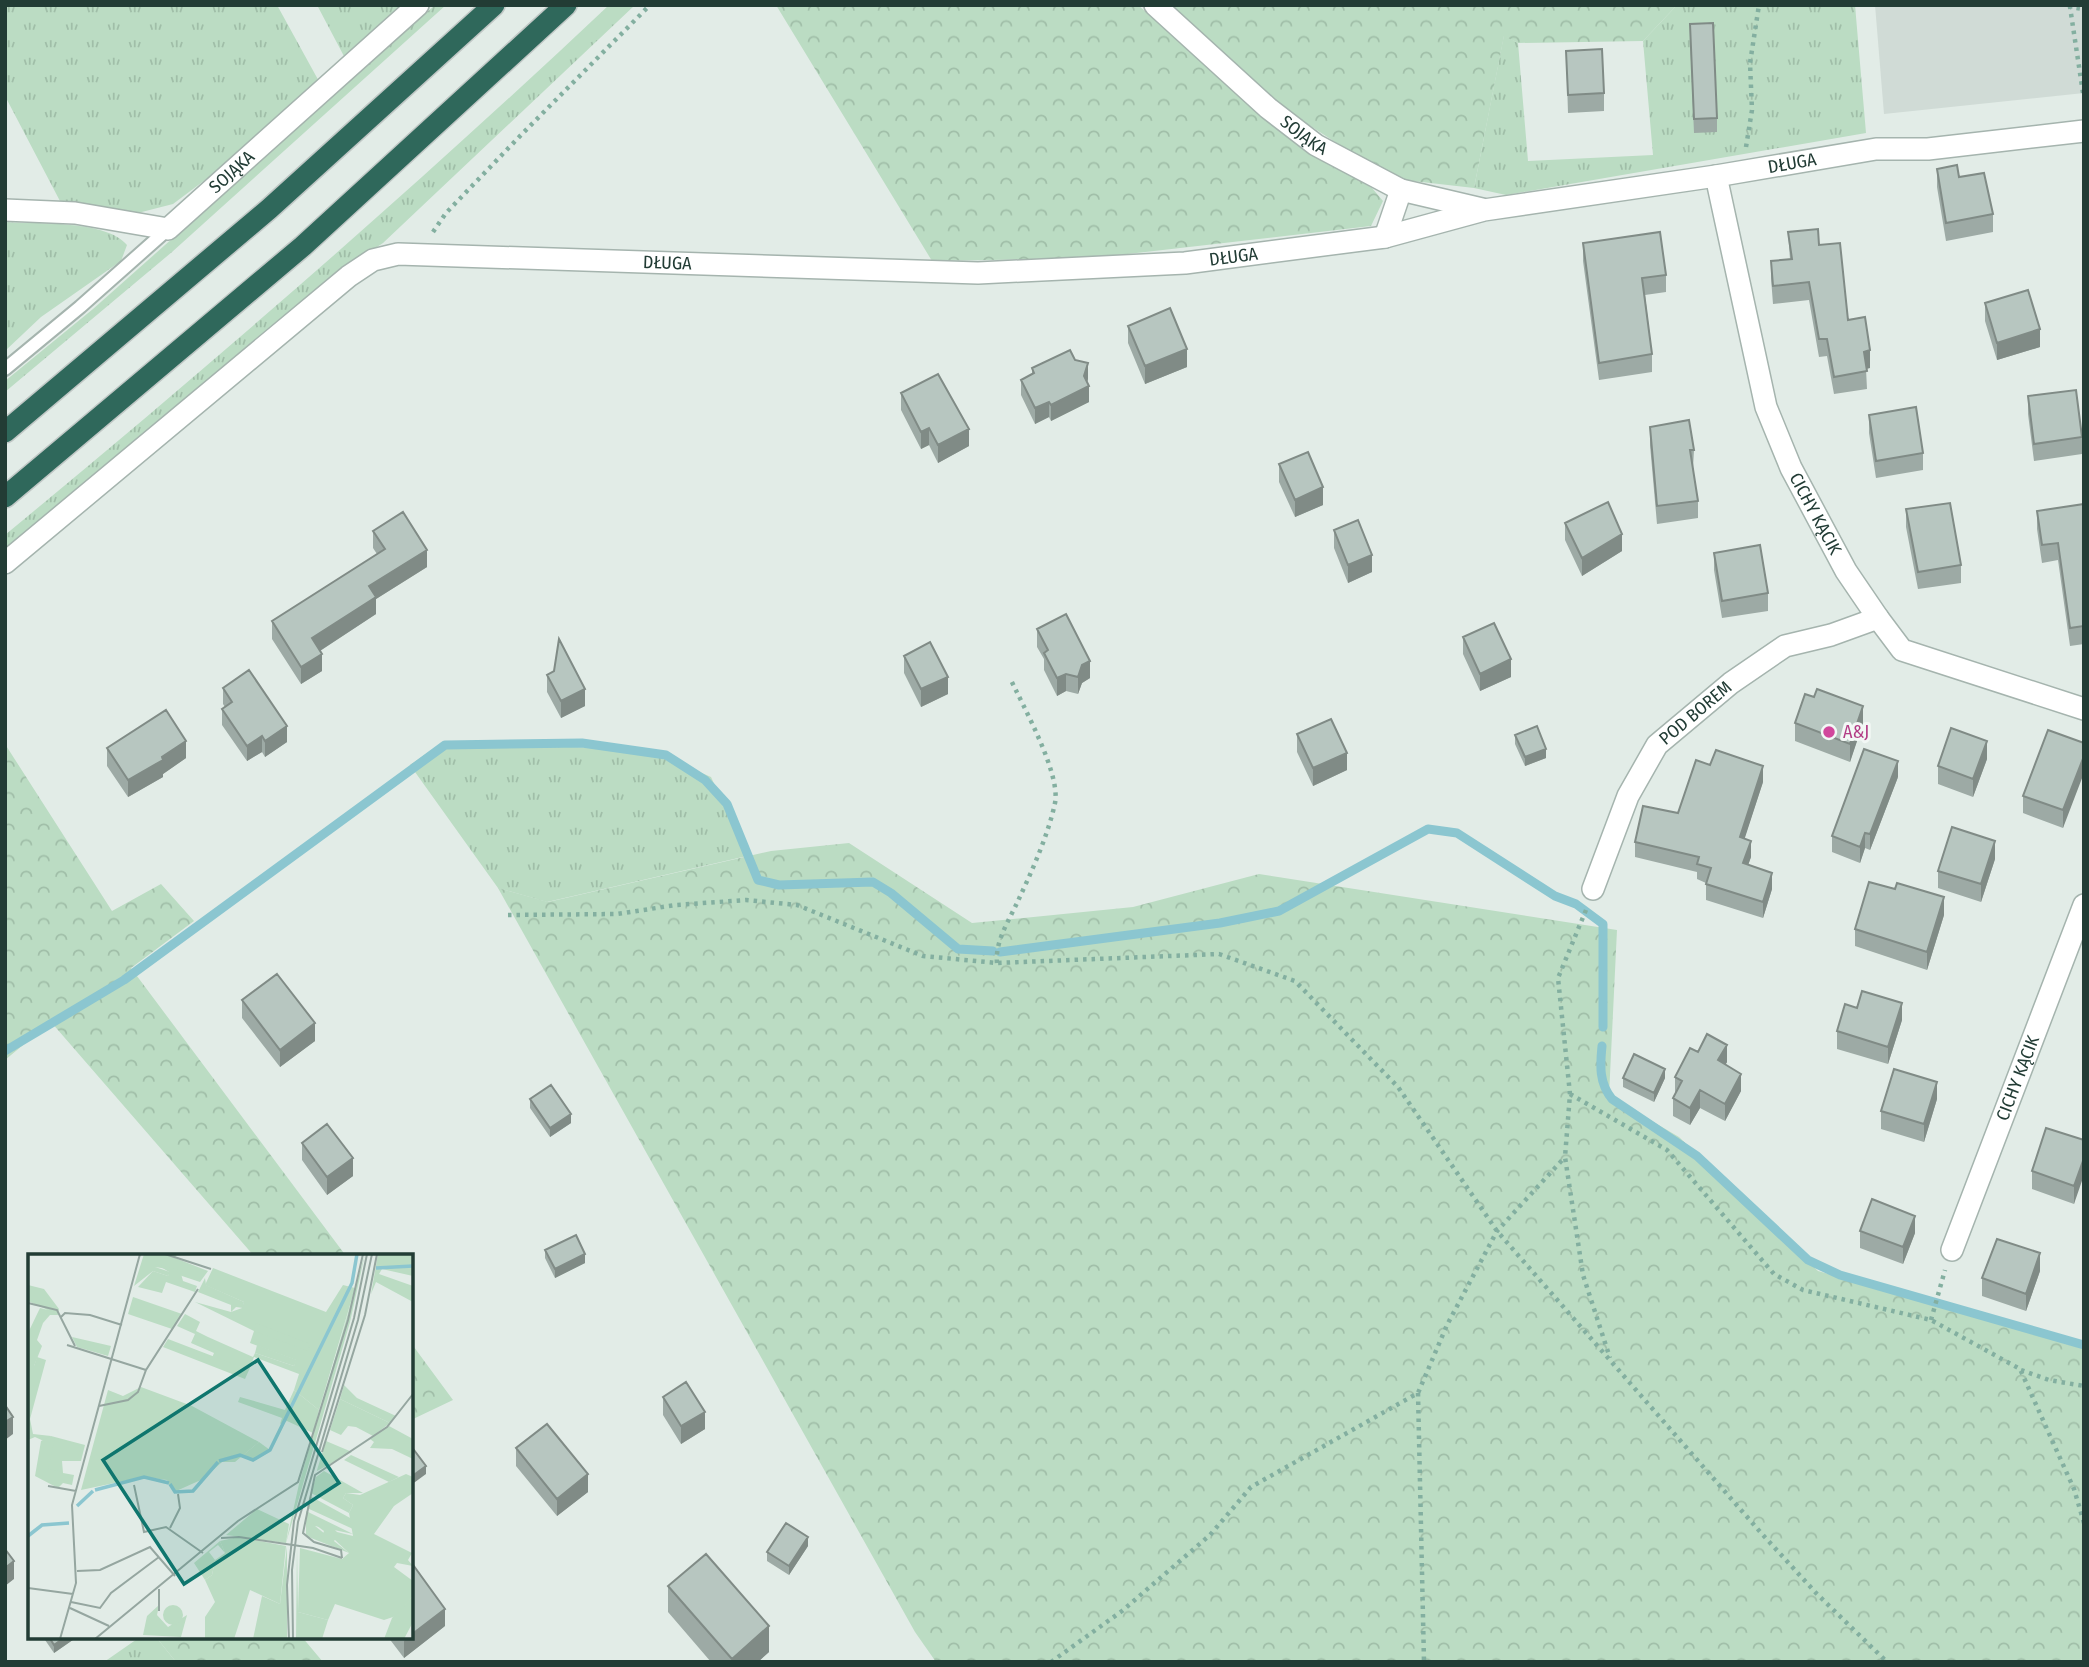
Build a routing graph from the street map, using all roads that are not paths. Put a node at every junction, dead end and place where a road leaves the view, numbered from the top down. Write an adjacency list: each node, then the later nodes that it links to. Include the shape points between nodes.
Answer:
1 (418, 5): 10 (street, SOJĄKA)
2 (494, 5): 13 (highway, via 269,209)
3 (566, 5): 14 (highway, via 313,238)
4 (1155, 5): 7 (street, SOJĄKA, via 1268,108 1317,145)
5 (2084, 131): 6 (street, DŁUGA, via 1928,149 1876,149)
6 (1716, 176): 9 (street, DŁUGA); 16 (street, CICHY KĄCIK, via 1766,407 1791,468 1846,571)
7 (1401, 191): 9 (street, SOJĄKA); 11 (street)
8 (5, 210): 10 (street, via 75,213)
9 (1484, 210): 11 (street, DŁUGA)
10 (167, 229): 12 (lane)
11 (1385, 237): 15 (street, DŁUGA, via 1185,262 978,273 398,254 373,260 301,314)
12 (5, 369)
13 (5, 432)
14 (5, 497)
15 (5, 563)
16 (1878, 618): 17 (street, CICHY KĄCIK, via 1902,650); 18 (street, POD BOREM, via 1785,646 1731,683 1657,746 1628,796)
17 (2084, 709)
18 (1593, 889)
19 (2084, 905): 20 (street, CICHY KĄCIK)
20 (1952, 1250)

